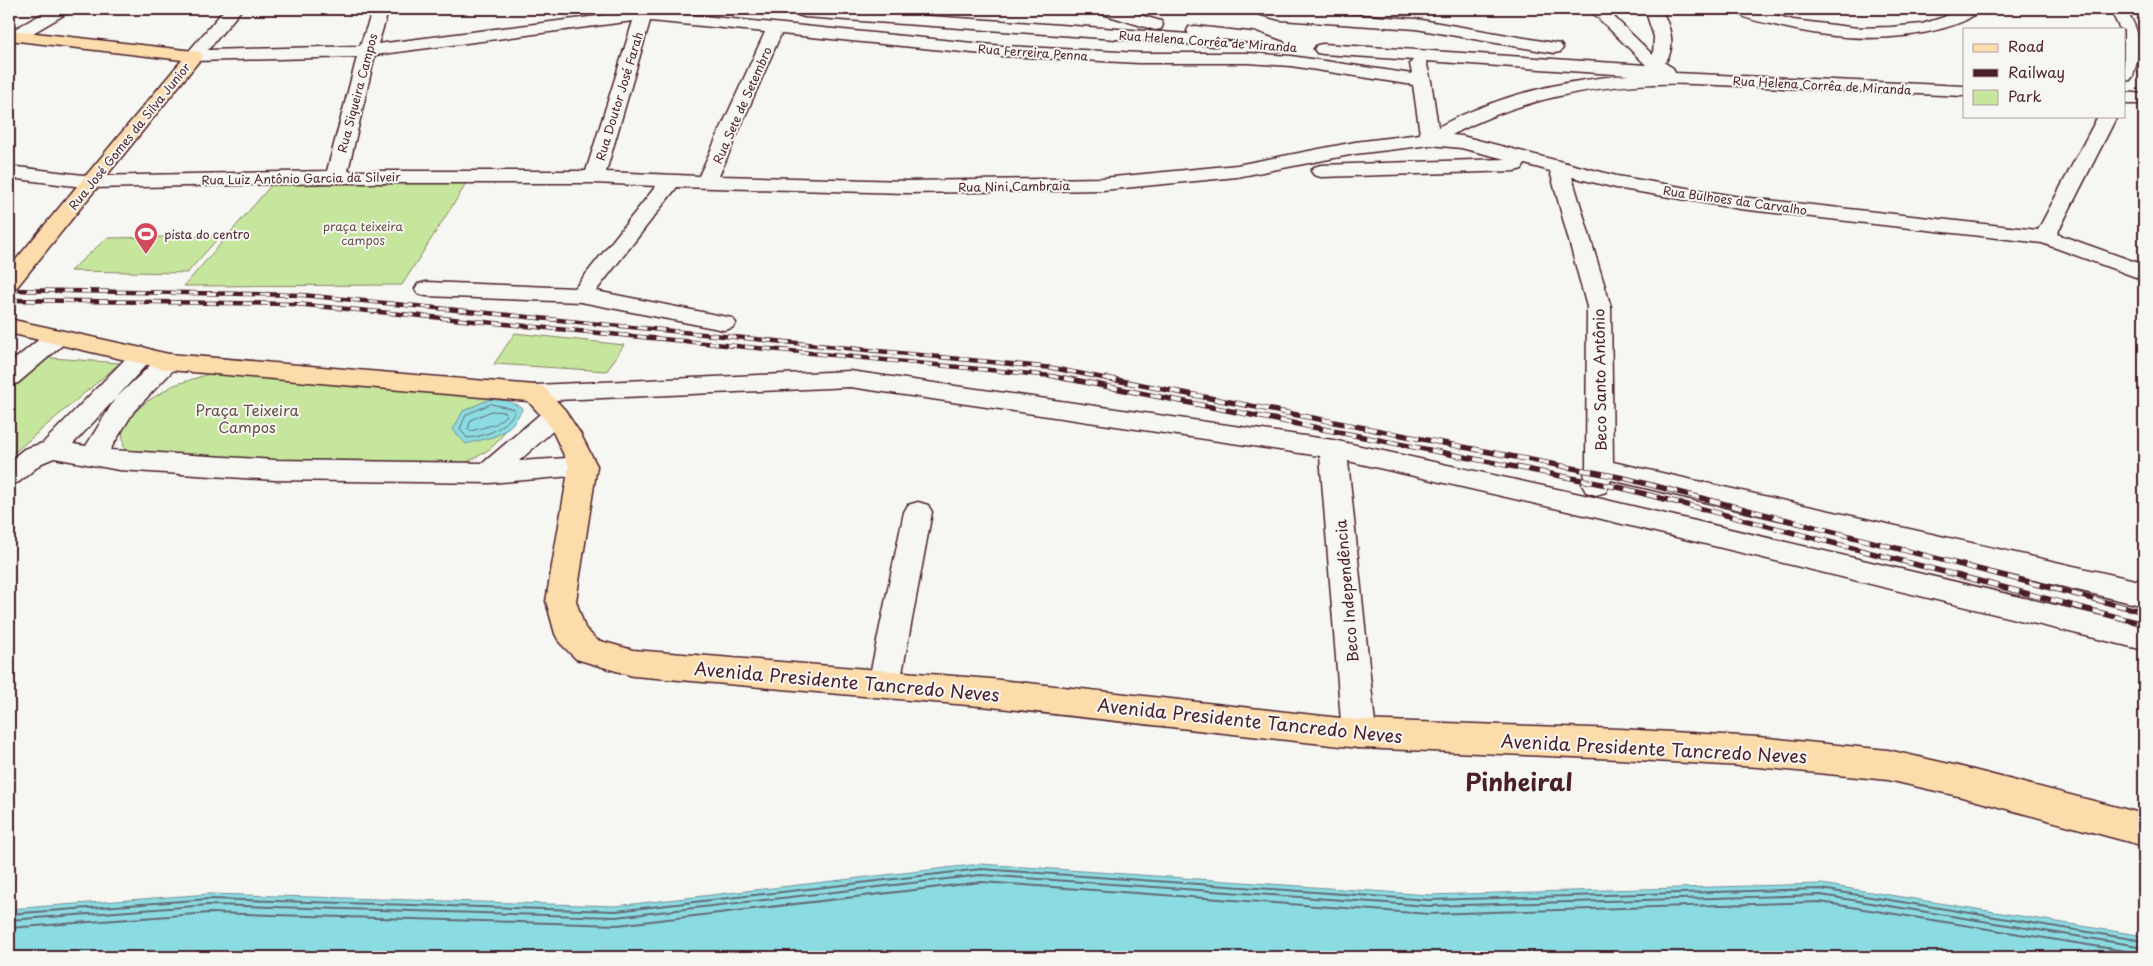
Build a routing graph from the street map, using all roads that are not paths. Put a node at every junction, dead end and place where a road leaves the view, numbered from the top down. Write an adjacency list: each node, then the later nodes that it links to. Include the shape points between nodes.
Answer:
1 (63, 9): 15 (street)
2 (234, 9): 18 (street, Rua José Gomes da Silva Junior)
3 (380, 9): 17 (street, Rua Siqueira Campos)
4 (1102, 9): 16 (street, via 1166,28 1258,38)
5 (1597, 9): 20 (street)
6 (1654, 9): 20 (street, via 1662,45)
7 (1741, 9): 8 (street, via 1805,27 1869,33 1940,25)
8 (1972, 9)
9 (2118, 9): 21 (street, via 2132,37 2132,51)
10 (1259, 10): 13 (street, via 1280,15)
11 (789, 11): 16 (street, Rua Helena Corrêa de Miranda)
12 (645, 12): 14 (street, Rua Ferreira Penna); 17 (street, Rua Ferreira Penna); 32 (street, Rua Doutor José Farah)
13 (1414, 17): 19 (street); 20 (street, via 1532,46)
14 (776, 28): 22 (street, Rua Ferreira Penna, via 1003,51 1139,58 1291,60); 35 (street, Rua Sete de Setembro)
15 (12, 36): 18 (main road)
16 (1277, 46): 19 (street, Rua Helena Corrêa de Miranda)
17 (367, 51): 18 (street, Rua Ferreira Penna); 31 (street, Rua Siqueira Campos)
18 (194, 56): 34 (main road, Rua José Gomes da Silva Junior)
19 (1417, 56): 20 (street, Rua Helena Corrêa de Miranda); 22 (street)
20 (1661, 68): 23 (street, Rua Helena Corrêa de Miranda); 27 (street, via 1629,80 1531,97 1458,122)
21 (2126, 70)
22 (1422, 81): 27 (street)
23 (1963, 91)
24 (2126, 98): 25 (street)
25 (2144, 99)
26 (2107, 118): 36 (street)
27 (1430, 139): 28 (street, Rua Bulhoes da Carvalho, via 1462,142); 35 (street, Rua Nini Cambraia, via 1354,148 1237,171 1103,184 907,187)
28 (1553, 166): 29 (street); 36 (street, Rua Bulhoes da Carvalho, via 1616,182 1740,203); 54 (street, Beco Santo Antônio, via 1599,307)
29 (1321, 171)
30 (9, 172): 34 (street, Rua Luiz Antônio Garcia da Silveir)
31 (336, 177): 32 (street, Rua Luiz Antônio Garcia da Silveir); 34 (street, Rua Luiz Antônio Garcia da Silveir)
32 (594, 177): 33 (street, Rua Nini Cambraia)
33 (671, 181): 35 (street, Rua Nini Cambraia); 41 (street)
34 (91, 182): 37 (main road, Rua José Gomes da Silva Junior)
35 (707, 182)
36 (2045, 237): 38 (street, Rua Bulhoes da Carvalho)
37 (16, 264): 39 (main road, Rua José Gomes da Silva Junior)
38 (2144, 273)
39 (9, 282)
40 (426, 289): 41 (street)
41 (581, 295): 42 (street)
42 (724, 323)
43 (9, 326): 44 (main road)
44 (57, 337): 45 (main road); 47 (street)
45 (143, 355): 46 (main road); 50 (street)
46 (170, 362): 48 (main road); 52 (street, via 124,405)
47 (9, 377)
48 (535, 393): 49 (main road); 51 (street, via 850,380)
49 (555, 415): 53 (main road); 55 (street)
50 (52, 449): 52 (street); 56 (street, via 29,459)
51 (1333, 449): 57 (street); 62 (street, Beco Independência)
52 (93, 456): 55 (street, via 118,461 275,470)
53 (583, 466): 55 (street); 61 (main road, Avenida Presidente Tancredo Neves, via 561,601 571,634 587,650 633,663)
54 (1600, 468): 57 (street, Beco Santo Antônio); 59 (street)
55 (490, 473)
56 (9, 475)
57 (1589, 506): 60 (street)
58 (918, 512): 61 (street)
59 (2144, 594)
60 (2144, 638)
61 (884, 684): 62 (main road, Avenida Presidente Tancredo Neves)
62 (1360, 734): 63 (main road, Avenida Presidente Tancredo Neves, via 1709,749 1888,766)
63 (2144, 830)

